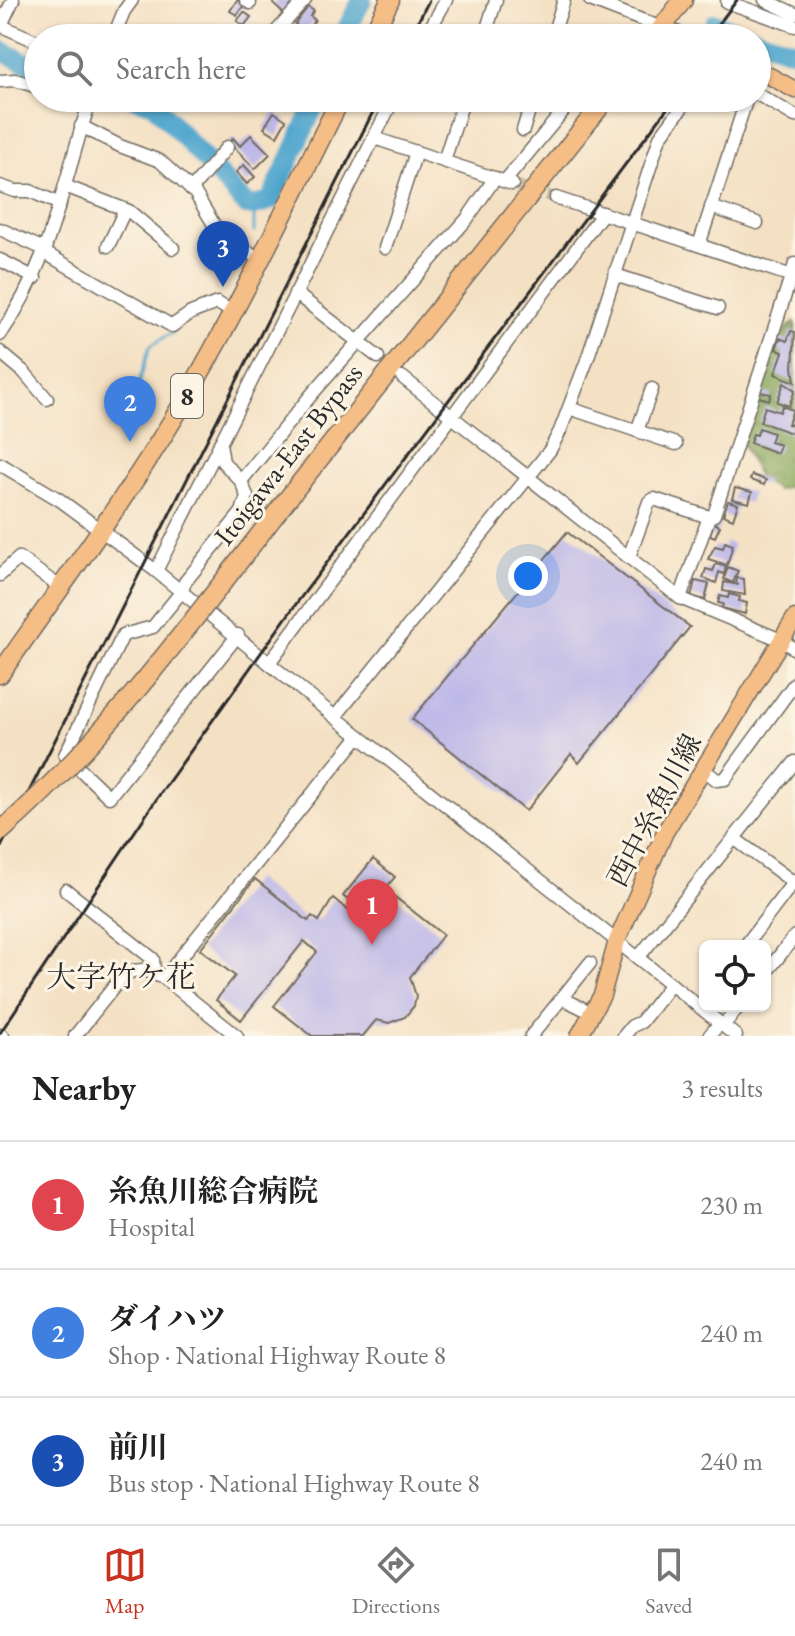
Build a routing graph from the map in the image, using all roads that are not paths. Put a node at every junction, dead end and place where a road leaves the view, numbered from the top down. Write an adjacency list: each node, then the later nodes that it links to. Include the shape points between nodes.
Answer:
1 (13, 0): 22 (street, via 4,27)
2 (132, 0): 13 (street)
3 (305, 0): 14 (street)
4 (390, 0): 15 (highway)
5 (446, 0): 16 (street)
6 (496, 0): 17 (street)
7 (564, 0): 18 (street)
8 (590, 0): 19 (street)
9 (683, 0): 20 (highway)
10 (765, 0): 12 (street)
11 (727, 2): 21 (street)
12 (795, 14)
13 (119, 24)
14 (283, 24)
15 (378, 24)
16 (433, 24)
17 (488, 24)
18 (556, 24)
19 (639, 24)
20 (665, 24)
21 (795, 26)
22 (24, 36)
23 (771, 77): 26 (main road)
24 (0, 81): 25 (street)
25 (24, 83)
26 (795, 90)
27 (771, 102): 37 (street)
28 (85, 112): 38 (street)
29 (334, 112): 62 (highway, 8)
30 (387, 112): 40 (street)
31 (460, 112): 43 (street)
32 (529, 112): 39 (street)
33 (562, 112): 44 (street)
34 (596, 112): 103 (highway, Itoigawa-East Bypass, bridge, via 153,669 64,770)
35 (679, 112): 53 (street, via 660,137)
36 (742, 112): 50 (street)
37 (795, 116)
38 (81, 126): 46 (street); 47 (street, via 160,161)
39 (523, 130)
40 (374, 138): 42 (street); 66 (street)
41 (227, 147): 47 (street)
42 (416, 152): 43 (street); 59 (street)
43 (444, 161): 44 (street)
44 (504, 181): 71 (street)
45 (0, 186): 49 (street)
46 (65, 186): 49 (street); 51 (street)
47 (191, 190): 62 (street, via 216,228)
48 (556, 198): 52 (street)
49 (60, 204): 60 (street)
50 (711, 207): 54 (street); 56 (street)
51 (124, 212): 57 (street); 58 (street)
52 (603, 213): 53 (street); 78 (street)
53 (632, 222): 56 (street); 64 (street)
54 (757, 223)
55 (0, 229): 60 (street)
56 (699, 245): 63 (street)
57 (108, 246)
58 (173, 248)
59 (385, 248)
60 (45, 251): 65 (street); 68 (street, via 172,326 217,303)
61 (0, 260): 65 (street)
62 (260, 260): 68 (highway, 8)
63 (794, 272): 85 (street, via 714,515)
64 (615, 275): 67 (street); 77 (street)
65 (35, 278): 69 (street)
66 (295, 293): 71 (street); 80 (street)
67 (718, 308)
68 (233, 312): 86 (highway, 8, via 185,399)
69 (5, 317): 70 (street)
70 (0, 335)
71 (360, 343): 73 (street); 84 (street)
72 (0, 352): 76 (street)
73 (378, 357)
74 (402, 377): 78 (street)
75 (652, 389): 79 (street)
76 (47, 399)
77 (569, 408): 79 (street); 83 (street, via 550,450)
78 (451, 416): 83 (street); 96 (street)
79 (637, 431): 81 (street)
80 (220, 443): 84 (street, via 223,462); 88 (street)
81 (676, 444)
82 (0, 464): 86 (street)
83 (526, 477): 87 (street); 99 (street)
84 (241, 481): 91 (street, via 247,496 242,512)
85 (709, 517): 87 (street, via 654,499); 92 (street)
86 (101, 528): 88 (street); 90 (highway, 8)
87 (629, 557): 92 (street)
88 (156, 571): 91 (street)
89 (0, 575): 90 (street, via 19,558)
90 (60, 587): 97 (highway, 8)
91 (182, 591): 94 (street); 94 (street, via 153,627 123,635 65,755 109,797)
92 (680, 598): 95 (street)
93 (795, 618): 95 (main road, 西中糸魚川線)
94 (238, 635): 96 (street)
95 (788, 645): 102 (main road, 西中糸魚川線)
96 (269, 663): 99 (street)
97 (0, 674)
98 (795, 683): 102 (street, via 725,779 717,780)
99 (335, 717): 100 (street)
100 (359, 736): 109 (street); 113 (street)
101 (795, 762): 104 (street)
102 (702, 768): 109 (main road, 西中糸魚川線, via 665,832)
103 (0, 832)
104 (735, 839): 105 (street); 110 (street)
105 (793, 886): 108 (street)
106 (66, 890): 113 (street, via 153,959)
107 (795, 936): 112 (street)
108 (750, 940)
109 (617, 941): 110 (street); 119 (main road, 西中糸魚川線)
110 (638, 958): 114 (street)
111 (590, 963): 115 (street)
112 (771, 966)
113 (159, 975): 121 (street, via 143,970 121,978); 122 (street)
114 (671, 984): 116 (street); 125 (street)
115 (562, 998): 119 (street); 123 (street)
116 (699, 1000)
117 (711, 1012): 120 (street)
118 (733, 1012): 120 (street)
119 (592, 1013): 124 (main road, 西中糸魚川線)
120 (721, 1024): 126 (street); 127 (street)
121 (75, 1036)
122 (237, 1036)
123 (531, 1036)
124 (579, 1036)
125 (624, 1036)
126 (709, 1036)
127 (736, 1036)

